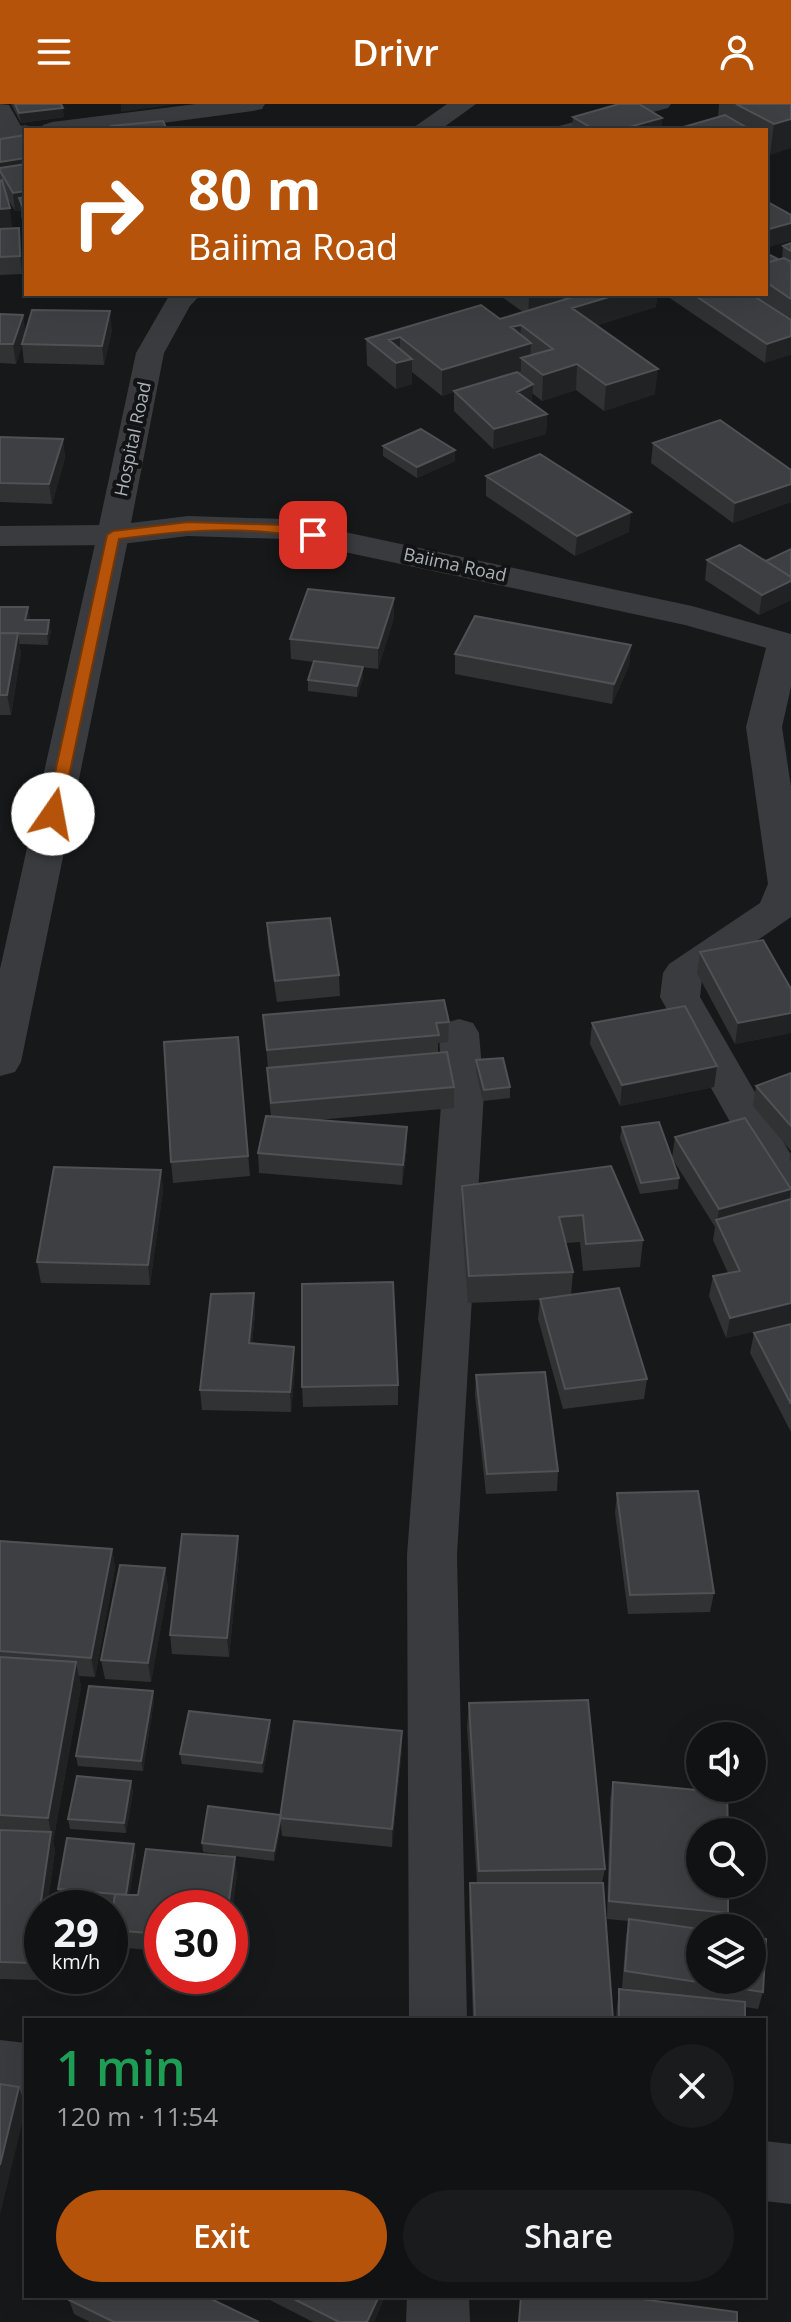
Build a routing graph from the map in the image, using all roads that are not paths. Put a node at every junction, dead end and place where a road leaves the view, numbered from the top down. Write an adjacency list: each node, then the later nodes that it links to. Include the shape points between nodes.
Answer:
1 (253, 104): 5 (street)
2 (464, 104): 6 (street)
3 (662, 104): 7 (lane)
4 (0, 110): 8 (street)
5 (67, 128)
6 (426, 128)
7 (572, 128)
8 (13, 135)
9 (185, 296): 10 (street, Hospital Road, via 150,353)
10 (113, 535): 11 (street, Baiima Road); 12 (street, Baiima Road, via 188,526 284,529 692,616); 14 (street, Hospital Road)
11 (0, 536)
12 (788, 645): 15 (street, via 764,727 787,884 776,910 683,973 680,997)
13 (459, 1033): 16 (street, via 463,1092 432,1555)
14 (0, 1062)
15 (791, 1193)
16 (438, 2018)
17 (0, 2069): 18 (street)
18 (24, 2072)
19 (766, 2171): 20 (street)
20 (791, 2174)
21 (438, 2298): 22 (street)
22 (438, 2322)

